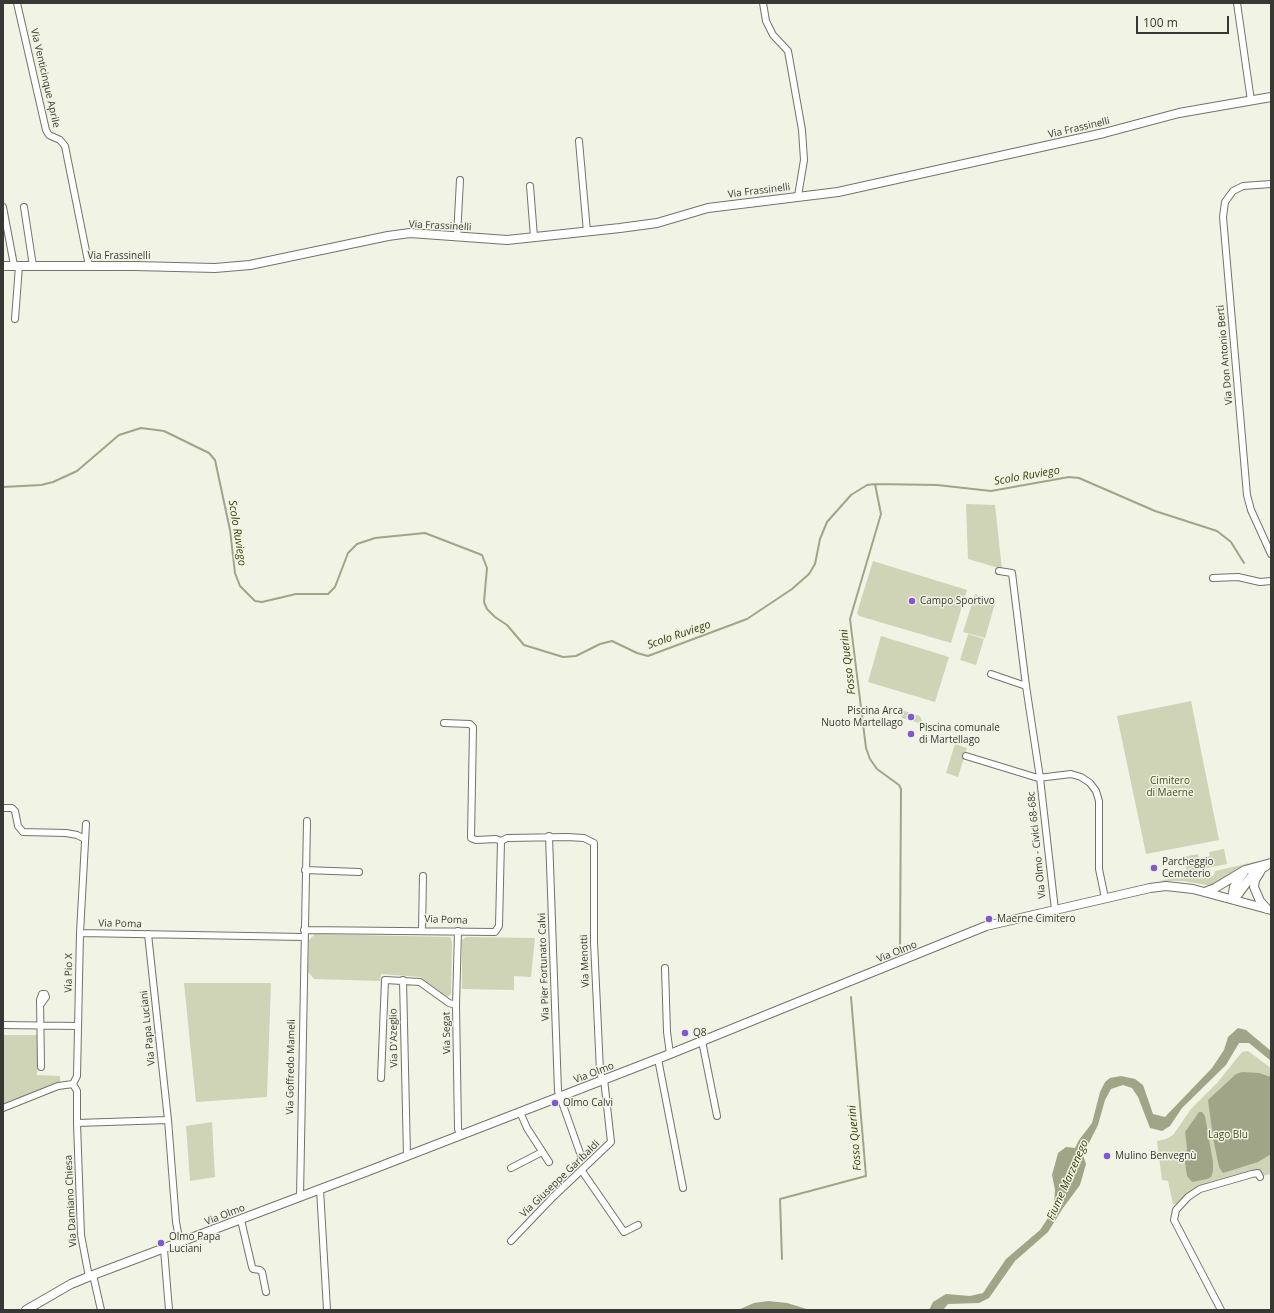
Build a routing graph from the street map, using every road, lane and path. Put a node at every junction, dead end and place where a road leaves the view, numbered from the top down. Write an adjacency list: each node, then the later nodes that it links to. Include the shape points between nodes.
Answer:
1 (17, 3): 19 (street, Via Venticinque Aprile, via 46,130 65,146)
2 (763, 3): 10 (street, Via Frassinelli, via 766,21 773,35 788,51 802,130 804,160)
3 (1237, 3): 5 (street)
4 (1271, 97): 5 (street, Via Frassinelli)
5 (1251, 101): 10 (street, Via Frassinelli, via 1179,113 1104,134 838,192)
6 (579, 141): 13 (street)
7 (460, 180): 14 (street)
8 (1271, 184): 21 (street, Via Don Antonio Berti, via 1243,186 1233,191 1225,202 1223,217 1247,496)
9 (530, 186): 15 (street)
10 (798, 196): 13 (street, Via Frassinelli, via 708,208 657,222)
11 (3, 207): 16 (street)
12 (24, 207): 18 (street)
13 (587, 232): 15 (street, Via Frassinelli)
14 (457, 236): 15 (street, Via Frassinelli, via 507,240); 19 (street, Via Frassinelli, via 422,233 388,236 234,267)
15 (534, 237)
16 (16, 265): 17 (street, Via Frassinelli); 18 (street, Via Frassinelli); 20 (street)
17 (3, 266)
18 (33, 266): 19 (street, Via Frassinelli)
19 (89, 266)
20 (15, 319)
21 (1271, 554)
22 (999, 571): 26 (street, Via Olmo - Civici 68-68c, via 1012,573)
23 (1213, 578): 24 (street, via 1238,577 1260,582)
24 (1271, 581)
25 (991, 674): 26 (street)
26 (1026, 686): 29 (street, Via Olmo - Civici 68-68c)
27 (444, 723): 35 (street, via 470,724 473,727 471,838)
28 (966, 756): 29 (street)
29 (1040, 778): 43 (street, via 1076,775 1086,779 1096,791 1100,806 1099,869); 45 (street, Via Olmo - Civici 68-68c)
30 (3, 808): 34 (street, via 12,808 16,812 18,826 23,832 66,832)
31 (306, 821): 38 (street, Via Goffredo Mameli)
32 (86, 824): 34 (street, Via Pio X)
33 (549, 836): 35 (street, via 507,838); 65 (street, Via Menotti, via 584,838 593,841 595,846 594,942 599,1063); 67 (street, Via Pier Fortunato Calvi)
34 (85, 839): 50 (street, Via Pio X)
35 (501, 841): 49 (street, Via Poma, via 497,930)
36 (1271, 863): 37 (street); 39 (street)
37 (1263, 868): 44 (street, via 1253,874); 46 (street, via 1255,880 1254,887 1260,901)
38 (305, 870): 40 (street); 47 (street, Via Goffredo Mameli)
39 (1245, 870): 42 (street); 44 (street, via 1234,887)
40 (359, 872)
41 (423, 876): 48 (street)
42 (1205, 892): 43 (street, Via Olmo, via 1166,886); 44 (street, Via Olmo)
43 (1105, 898): 45 (street, Via Olmo)
44 (1233, 900): 46 (street, Via Olmo)
45 (1055, 910): 60 (street, Via Olmo, via 986,926)
46 (1269, 910)
47 (304, 930): 48 (street, Via Poma); 52 (street, Via Goffredo Mameli)
48 (422, 930): 49 (street, Via Poma)
49 (458, 931): 56 (street, Via Segat)
50 (80, 933): 51 (street, Via Poma); 59 (street, Via Pio X)
51 (148, 934): 52 (street, Via Poma); 71 (street, Via Papa Luciani)
52 (304, 937): 83 (street, Via Goffredo Mameli)
53 (665, 968): 61 (street, via 666,1032)
54 (403, 980): 56 (street, via 420,982 449,1003); 64 (street, via 387,979 384,982); 76 (street, Via D'Azeglio)
55 (41, 1004): 58 (street)
56 (456, 1005): 73 (street, Via Segat)
57 (3, 1025): 58 (street)
58 (41, 1026): 59 (street); 63 (street)
59 (78, 1026): 66 (street, Via Pio X, via 77,1076)
60 (702, 1041): 61 (street, Via Olmo); 70 (street)
61 (670, 1054): 62 (street, Via Olmo)
62 (658, 1058): 65 (street, Via Olmo); 81 (street)
63 (41, 1067)
64 (381, 1078)
65 (603, 1080): 67 (street, Via Olmo); 79 (street, Via Giuseppe Garibaldi, via 611,1142)
66 (73, 1084): 68 (street, via 58,1086); 72 (street, Via Pio X, via 77,1091)
67 (559, 1097): 69 (street, Via Olmo); 75 (street)
68 (3, 1108)
69 (520, 1112): 73 (street, Via Olmo); 74 (street)
70 (717, 1116)
71 (168, 1120): 72 (street); 87 (street, Via Papa Luciani)
72 (77, 1122): 89 (street, Via Damiano Chiesa, via 81,1235)
73 (460, 1135): 76 (street, Via Olmo)
74 (542, 1152): 77 (street); 78 (street)
75 (580, 1153)
76 (407, 1156): 82 (street, Via Olmo)
77 (549, 1162)
78 (511, 1168)
79 (582, 1171): 85 (street, via 624,1232); 86 (street, Via Giuseppe Garibaldi)
80 (1260, 1177): 95 (street, via 1258,1173 1252,1174 1200,1189 1176,1210 1174,1220)
81 (683, 1188)
82 (320, 1190): 83 (street, Via Olmo); 94 (street)
83 (300, 1197): 84 (street, Via Olmo)
84 (240, 1220): 87 (street, Via Olmo); 90 (street, via 252,1267 262,1272)
85 (638, 1225)
86 (511, 1241)
87 (180, 1243): 88 (street, Via Olmo)
88 (164, 1249): 89 (street, Via Olmo); 93 (street)
89 (91, 1276): 91 (street, Via Olmo, via 71,1284); 92 (street)
90 (266, 1292)
91 (27, 1310)
92 (101, 1310)
93 (169, 1310)
94 (327, 1310)
95 (1221, 1310)

